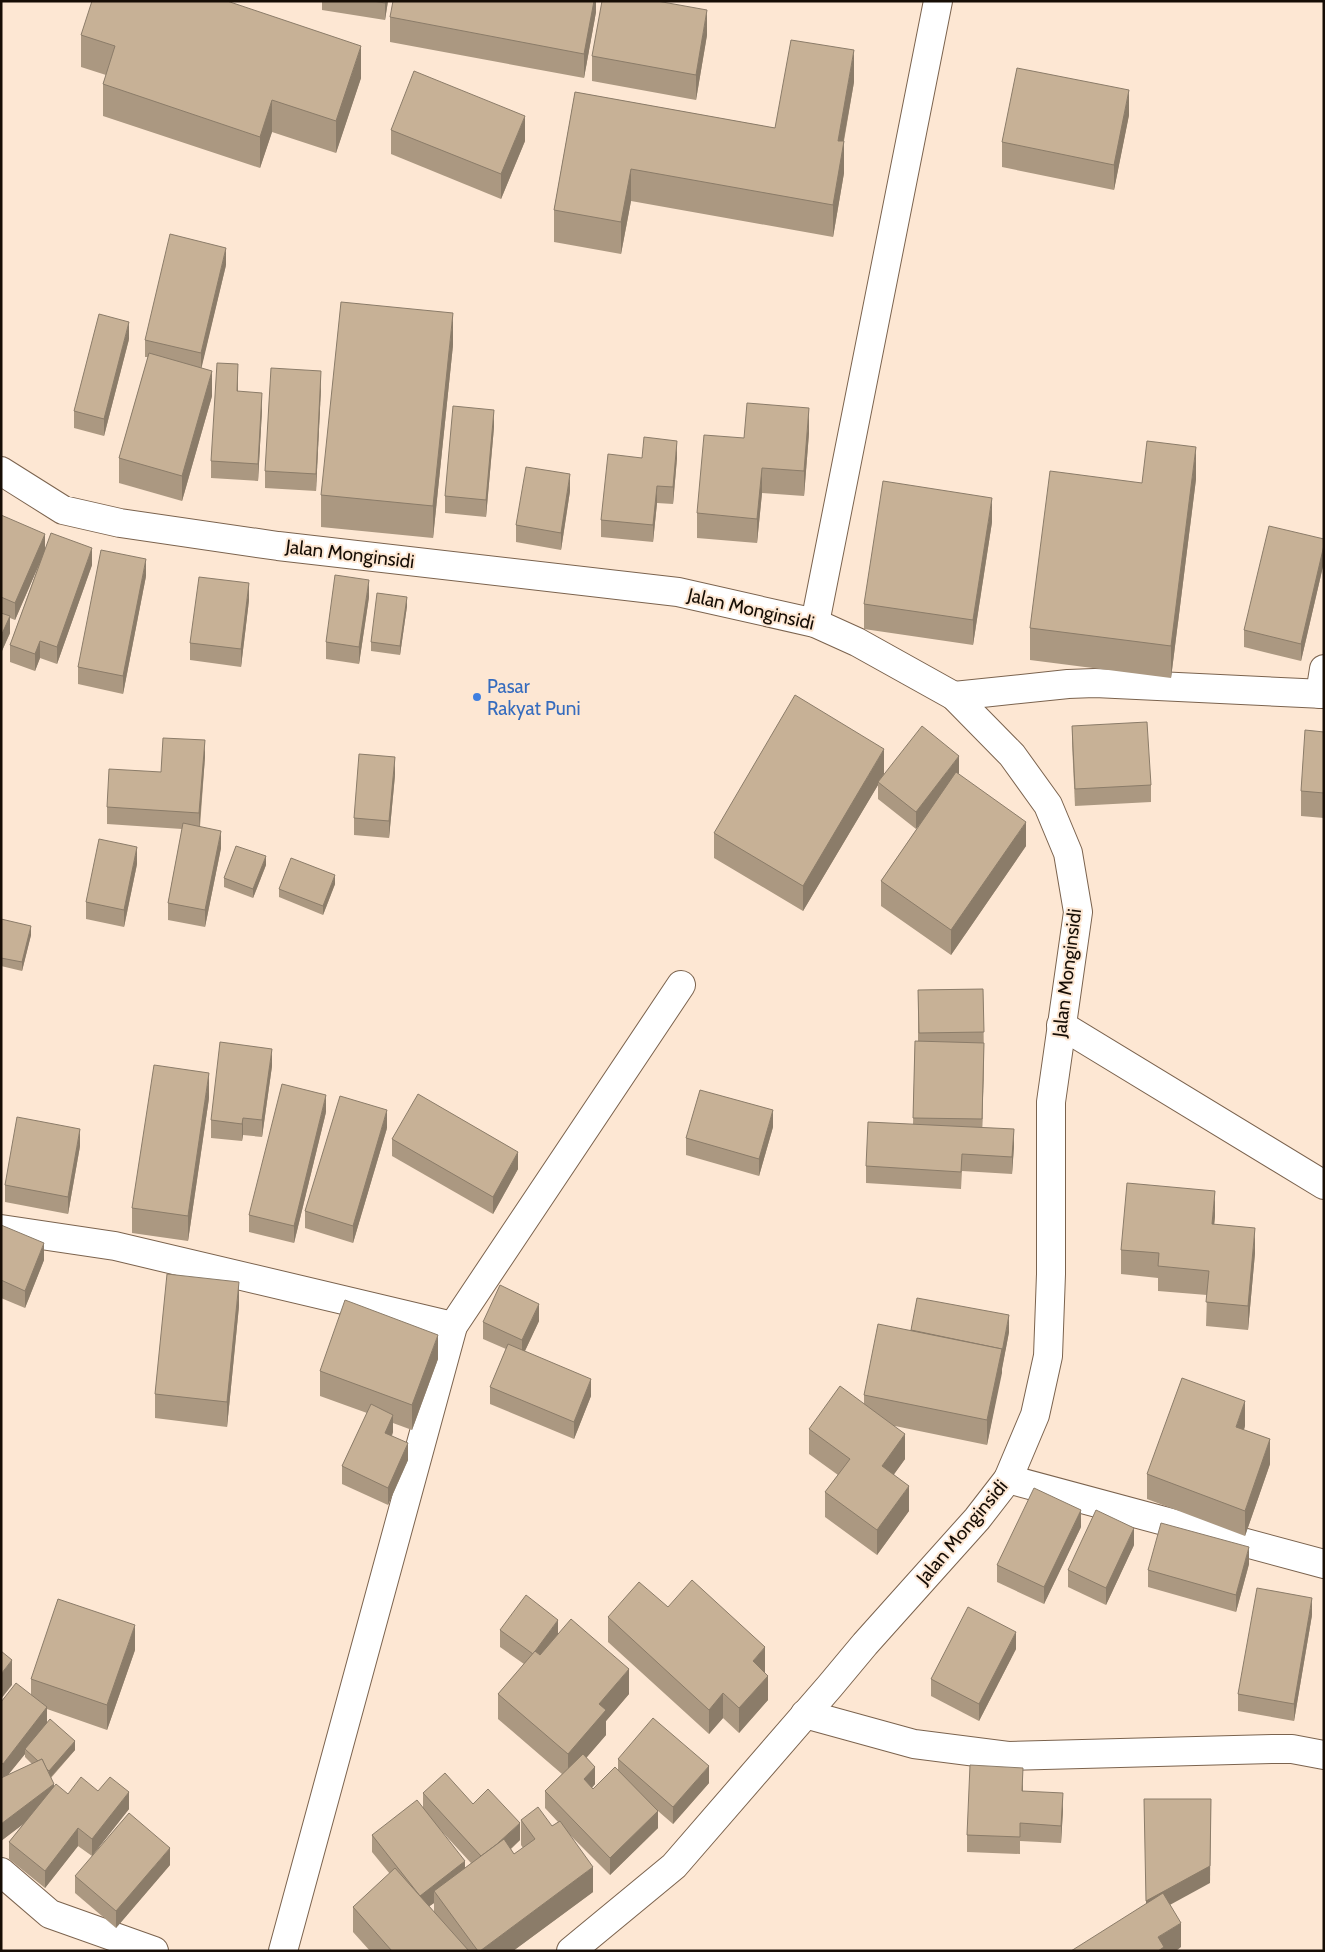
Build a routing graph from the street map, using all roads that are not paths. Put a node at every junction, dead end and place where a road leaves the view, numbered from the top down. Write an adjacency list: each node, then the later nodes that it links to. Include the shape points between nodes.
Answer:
1 (938, 1): 3 (street)
2 (1, 471): 3 (street, Jalan Monginsidi, via 63,510 120,523 278,546 678,592)
3 (815, 622): 5 (street, Jalan Monginsidi)
4 (1323, 686): 5 (street, via 1086,683)
5 (954, 696): 7 (street, Jalan Monginsidi, via 1012,755 1048,806 1068,853 1078,912)
6 (681, 985): 10 (street)
7 (1061, 1025): 8 (street); 11 (street, Jalan Monginsidi, via 1051,1102 1048,1356 1035,1415)
8 (1324, 1184)
9 (1, 1229): 10 (street, via 115,1246)
10 (453, 1326): 17 (street)
11 (1008, 1479): 12 (street); 13 (street, Jalan Monginsidi)
12 (1324, 1564)
13 (805, 1714): 14 (street, via 914,1744 1008,1756 1272,1749); 18 (street, Jalan Monginsidi, via 674,1866)
14 (1324, 1755)
15 (1, 1872): 16 (street, via 50,1914)
16 (154, 1951)
17 (283, 1951)
18 (571, 1951)

